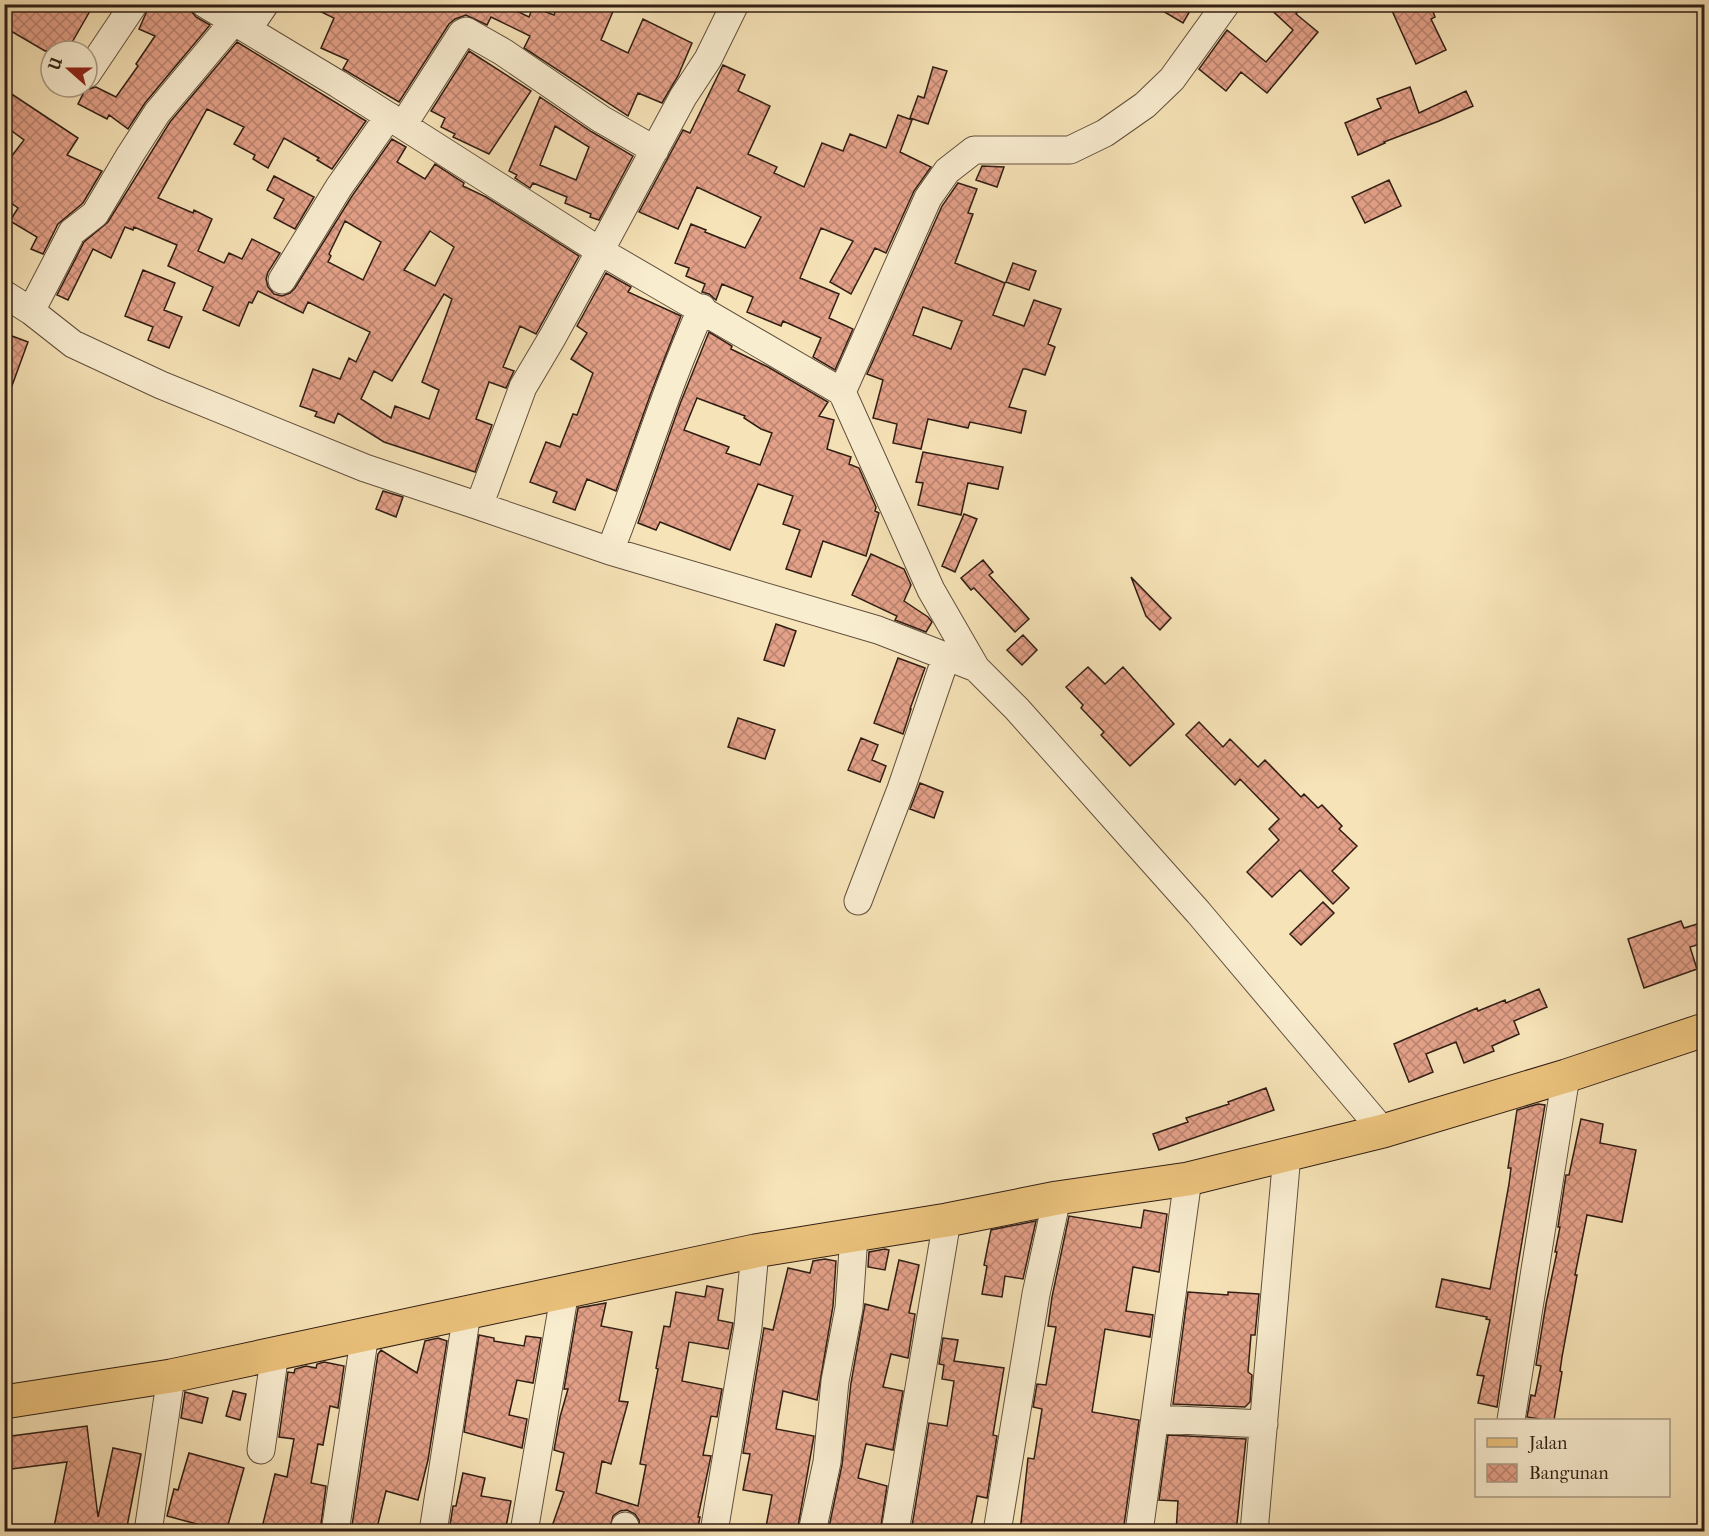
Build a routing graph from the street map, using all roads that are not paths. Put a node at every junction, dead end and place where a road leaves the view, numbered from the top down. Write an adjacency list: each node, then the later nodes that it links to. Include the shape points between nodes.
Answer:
1 (134, 4): 7 (street)
2 (205, 4): 6 (street)
3 (265, 4): 6 (street)
4 (735, 4): 9 (street)
5 (1226, 4): 15 (street, via 1172,79 1145,105 1105,133 1070,150 974,150 947,171 928,198)
6 (241, 25): 8 (street); 14 (street, via 157,113 95,214 72,232)
7 (99, 56)
8 (396, 121): 9 (street, via 466,32); 10 (street); 11 (street, via 339,187)
9 (655, 150): 10 (street)
10 (600, 251): 13 (street); 16 (street, via 523,387)
11 (282, 280)
12 (4, 294): 14 (street)
13 (702, 308): 15 (street); 17 (street, via 679,358)
14 (31, 311): 16 (street, via 73,344 161,385 365,468)
15 (842, 392): 19 (street, via 931,590)
16 (479, 506): 17 (street)
17 (610, 551): 18 (street, via 878,630)
18 (946, 657): 19 (street); 20 (street)
19 (976, 668): 23 (street, via 1198,912)
20 (858, 901)
21 (1704, 1030): 22 (main road)
22 (1566, 1076): 23 (main road); 37 (street)
23 (1383, 1131): 24 (main road)
24 (1287, 1154): 25 (main road); 38 (street)
25 (1188, 1179): 26 (main road); 36 (street)
26 (1057, 1198): 27 (main road); 47 (street, via 1036,1294)
27 (947, 1220): 28 (main road); 46 (street)
28 (854, 1235): 29 (main road); 45 (street, via 849,1308 835,1381 827,1462)
29 (755, 1251): 30 (main road); 44 (street, via 748,1327)
30 (565, 1291): 31 (main road); 43 (street)
31 (467, 1313): 32 (main road); 42 (street)
32 (365, 1334): 33 (main road); 41 (street)
33 (275, 1353): 34 (main road); 39 (street)
34 (171, 1376): 35 (main road); 40 (street)
35 (4, 1402)
36 (1155, 1419): 38 (street); 48 (street)
37 (1511, 1419)
38 (1264, 1424): 49 (street)
39 (261, 1450)
40 (148, 1532)
41 (335, 1532)
42 (433, 1532)
43 (524, 1532)
44 (714, 1532)
45 (812, 1532)
46 (896, 1532)
47 (997, 1532)
48 (1139, 1532)
49 (1254, 1532)

